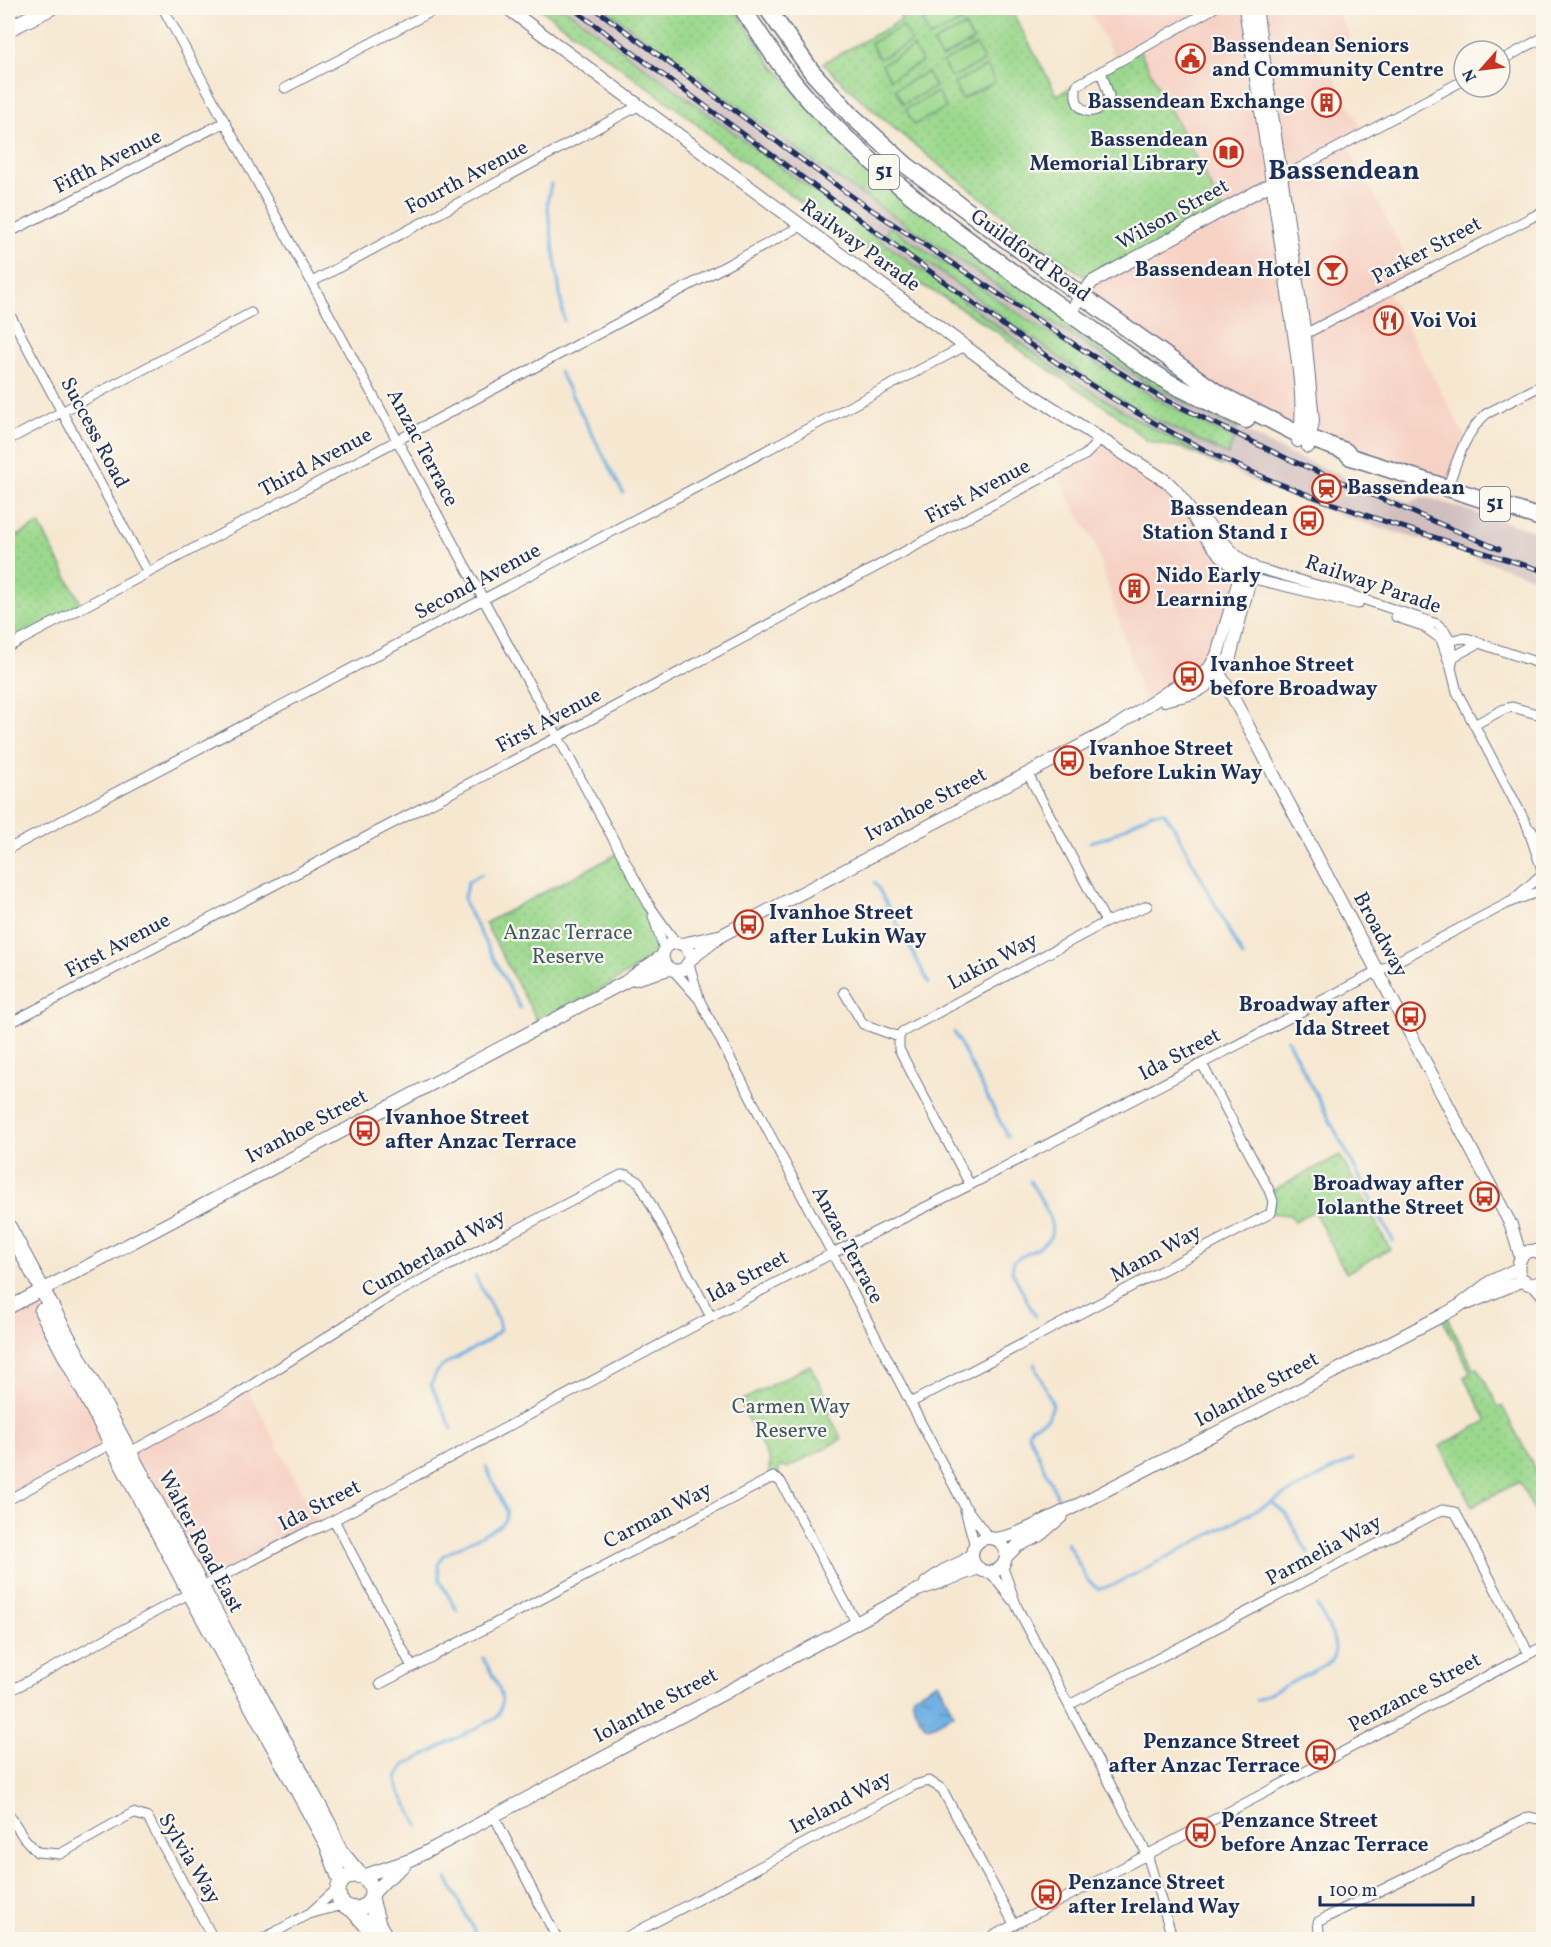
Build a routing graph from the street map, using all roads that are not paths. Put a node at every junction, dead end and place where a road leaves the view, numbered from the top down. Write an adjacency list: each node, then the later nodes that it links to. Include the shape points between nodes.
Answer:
1 (50, 8): 10 (main road)
2 (163, 8): 17 (street, Anzac Terrace)
3 (438, 8): 15 (street)
4 (507, 8): 16 (street, Railway Parade)
5 (742, 8): 25 (highway, Guildford Road / 51, via 807,98 846,138 925,207)
6 (767, 8): 23 (highway, Guildford Road / 51, via 812,72 852,116 906,165)
7 (1214, 8): 13 (street)
8 (1245, 8): 18 (street)
9 (1256, 8): 18 (street)
10 (8, 30)
11 (1544, 37): 12 (street)
12 (1512, 54)
13 (1101, 71): 13 (street, via 1077,85 1074,97 1086,111 1094,112 1104,106 1109,96)
14 (1452, 86): 18 (street, Wilson Street)
15 (285, 88)
16 (640, 105): 20 (street, Railway Parade); 22 (street, Fourth Avenue)
17 (225, 122): 21 (street, Fifth Avenue); 22 (street, Anzac Terrace)
18 (1277, 180): 23 (street, Wilson Street, via 1092,282); 27 (street)
19 (1544, 211): 27 (street, Parker Street)
20 (801, 226): 28 (street, Railway Parade); 32 (street, Third Avenue)
21 (8, 233)
22 (312, 282): 32 (street, Anzac Terrace)
23 (1082, 296): 25 (street, Wilson Street); 34 (highway, Guildford Road / 51, via 1218,394)
24 (8, 311): 30 (street, Success Road)
25 (1070, 312): 34 (highway, Guildford Road / 51, via 1170,383 1272,432)
26 (251, 313): 30 (street)
27 (1300, 336): 34 (street)
28 (965, 346): 33 (street, Railway Parade); 39 (street, Second Avenue)
29 (1544, 384): 35 (street, via 1486,414 1473,427)
30 (62, 412): 31 (street); 38 (street, Success Road)
31 (8, 440)
32 (398, 440): 38 (street, Third Avenue); 39 (street, Anzac Terrace)
33 (1101, 440): 37 (street, Railway Parade, via 1166,481 1220,553); 48 (street, First Avenue, via 1085,455)
34 (1304, 441): 35 (highway, Guildford Road / 51, via 1344,459 1351,457)
35 (1447, 489): 36 (highway, Guildford Road / 51)
36 (1544, 519)
37 (1247, 570): 40 (street, Railway Parade, via 1423,626); 45 (street, Ivanhoe Street, via 1230,657)
38 (148, 573): 42 (street, Third Avenue)
39 (483, 599): 48 (street, Anzac Terrace); 52 (street, Second Avenue)
40 (1447, 642): 41 (street, Railway Parade, via 1470,638); 43 (street)
41 (1479, 643): 43 (street); 44 (street, Railway Parade)
42 (8, 647)
43 (1450, 658): 47 (street, via 1456,692)
44 (1544, 664)
45 (1216, 668): 49 (street, Ivanhoe Street, via 1175,687 1112,729); 64 (street, Broadway)
46 (1544, 716): 47 (street, via 1512,706)
47 (1474, 725): 50 (street)
48 (558, 737): 56 (street, Anzac Terrace); 68 (street, First Avenue)
49 (1028, 774): 58 (street); 59 (street, Ivanhoe Street)
50 (1527, 825): 51 (street); 53 (street)
51 (1544, 843)
52 (8, 849)
53 (1542, 874): 55 (street, Ida Street)
54 (1544, 890): 55 (street, Ida Street)
55 (1510, 902): 64 (street, Ida Street)
56 (649, 905): 60 (street, Anzac Terrace); 61 (street, Anzac Terrace)
57 (1147, 906): 58 (street, Lukin Way)
58 (1106, 922): 69 (street, Lukin Way, via 907,1028)
59 (722, 935): 60 (street, Ivanhoe Street); 62 (street, Ivanhoe Street)
60 (679, 943): 61 (street, via 671,944); 62 (street, via 690,952)
61 (663, 952): 63 (street, via 664,963); 65 (street, Ivanhoe Street)
62 (690, 961): 63 (street, via 684,969); 67 (street, Anzac Terrace)
63 (672, 970): 65 (street, Ivanhoe Street); 67 (street, Anzac Terrace)
64 (1378, 972): 70 (street, Ida Street); 72 (street, Broadway)
65 (625, 982): 79 (street, Ivanhoe Street)
66 (844, 992): 69 (street, via 863,1024)
67 (700, 1001): 75 (street, Anzac Terrace)
68 (8, 1024)
69 (899, 1037): 71 (street, via 899,1049)
70 (1202, 1064): 71 (street, Ida Street); 84 (street, Mann Way, via 1270,1192 1271,1213)
71 (970, 1185): 75 (street, Ida Street)
72 (1511, 1225): 76 (street, Broadway); 77 (street, Broadway)
73 (8, 1226): 79 (main road, Walter Road East)
74 (8, 1247): 79 (main road, Walter Road East)
75 (831, 1254): 83 (street, Ida Street); 84 (street, Anzac Terrace)
76 (1540, 1254): 77 (street, Iolanthe Street)
77 (1519, 1263): 78 (street, Broadway); 81 (street, Iolanthe Street)
78 (1534, 1281): 80 (street); 81 (street, Iolanthe Street)
79 (38, 1292): 82 (street, Ivanhoe Street); 85 (main road, Walter Road East)
80 (1544, 1296)
81 (1459, 1306): 88 (street, Iolanthe Street)
82 (8, 1308)
83 (711, 1317): 85 (street, Cumberland Way, via 639,1182 621,1175 391,1296 236,1395); 89 (street, Ida Street)
84 (910, 1403): 87 (street, Anzac Terrace)
85 (119, 1448): 86 (street, Cumberland Way); 94 (main road, Walter Road East)
86 (8, 1500)
87 (964, 1505): 90 (street, Anzac Terrace); 91 (street, Anzac Terrace)
88 (1072, 1508): 90 (street, Iolanthe Street, via 1013,1536); 92 (street, Iolanthe Street, via 1040,1534 1017,1546)
89 (334, 1520): 94 (street, Ida Street); 100 (street)
90 (992, 1538): 91 (street, via 984,1539); 92 (street, via 1002,1544)
91 (974, 1550): 93 (street, via 973,1559); 95 (street, Iolanthe Street, via 964,1561 943,1570)
92 (1004, 1561): 93 (street); 96 (street)
93 (984, 1570): 95 (street, Iolanthe Street); 96 (street)
94 (195, 1590): 102 (street, Ida Street); 109 (main road, Walter Road East, via 330,1827 339,1850); 110 (main road, Walter Road East, via 327,1844)
95 (918, 1590): 97 (street, Iolanthe Street)
96 (1017, 1607): 103 (street)
97 (855, 1622): 100 (street, Carman Way, via 781,1482 772,1476); 105 (street, Iolanthe Street)
98 (1544, 1646): 99 (street, Penzance Street)
99 (1529, 1654): 103 (street, Parmelia Way, via 1455,1512 1442,1510); 107 (street, Penzance Street)
100 (412, 1668): 101 (street, Carman Way)
101 (380, 1684)
102 (8, 1692)
103 (1069, 1705): 107 (street)
104 (8, 1813): 115 (street, Sylvia Way, via 37,1852 60,1854 133,1813 148,1818)
105 (494, 1816): 108 (street, Iolanthe Street); 119 (street)
106 (1544, 1820): 123 (street, via 1529,1817 1329,1916 1318,1922)
107 (1147, 1854): 114 (street, Penzance Street); 122 (street)
108 (413, 1859): 109 (street, Iolanthe Street); 111 (street, Iolanthe Street)
109 (361, 1875): 110 (main road, via 347,1877); 111 (main road, via 371,1884)
110 (340, 1885): 112 (main road, via 339,1897); 113 (street)
111 (372, 1897): 112 (main road, via 363,1908); 118 (main road, via 378,1924)
112 (348, 1906): 113 (street); 117 (main road)
113 (308, 1914): 116 (street)
114 (1014, 1924): 120 (street, Ireland Way, via 942,1789 929,1780); 121 (street, Penzance Street)
115 (214, 1940)
116 (261, 1940)
117 (375, 1940)
118 (387, 1940)
119 (558, 1940)
120 (621, 1940)
121 (985, 1940)
122 (1173, 1940)
123 (1320, 1940)

